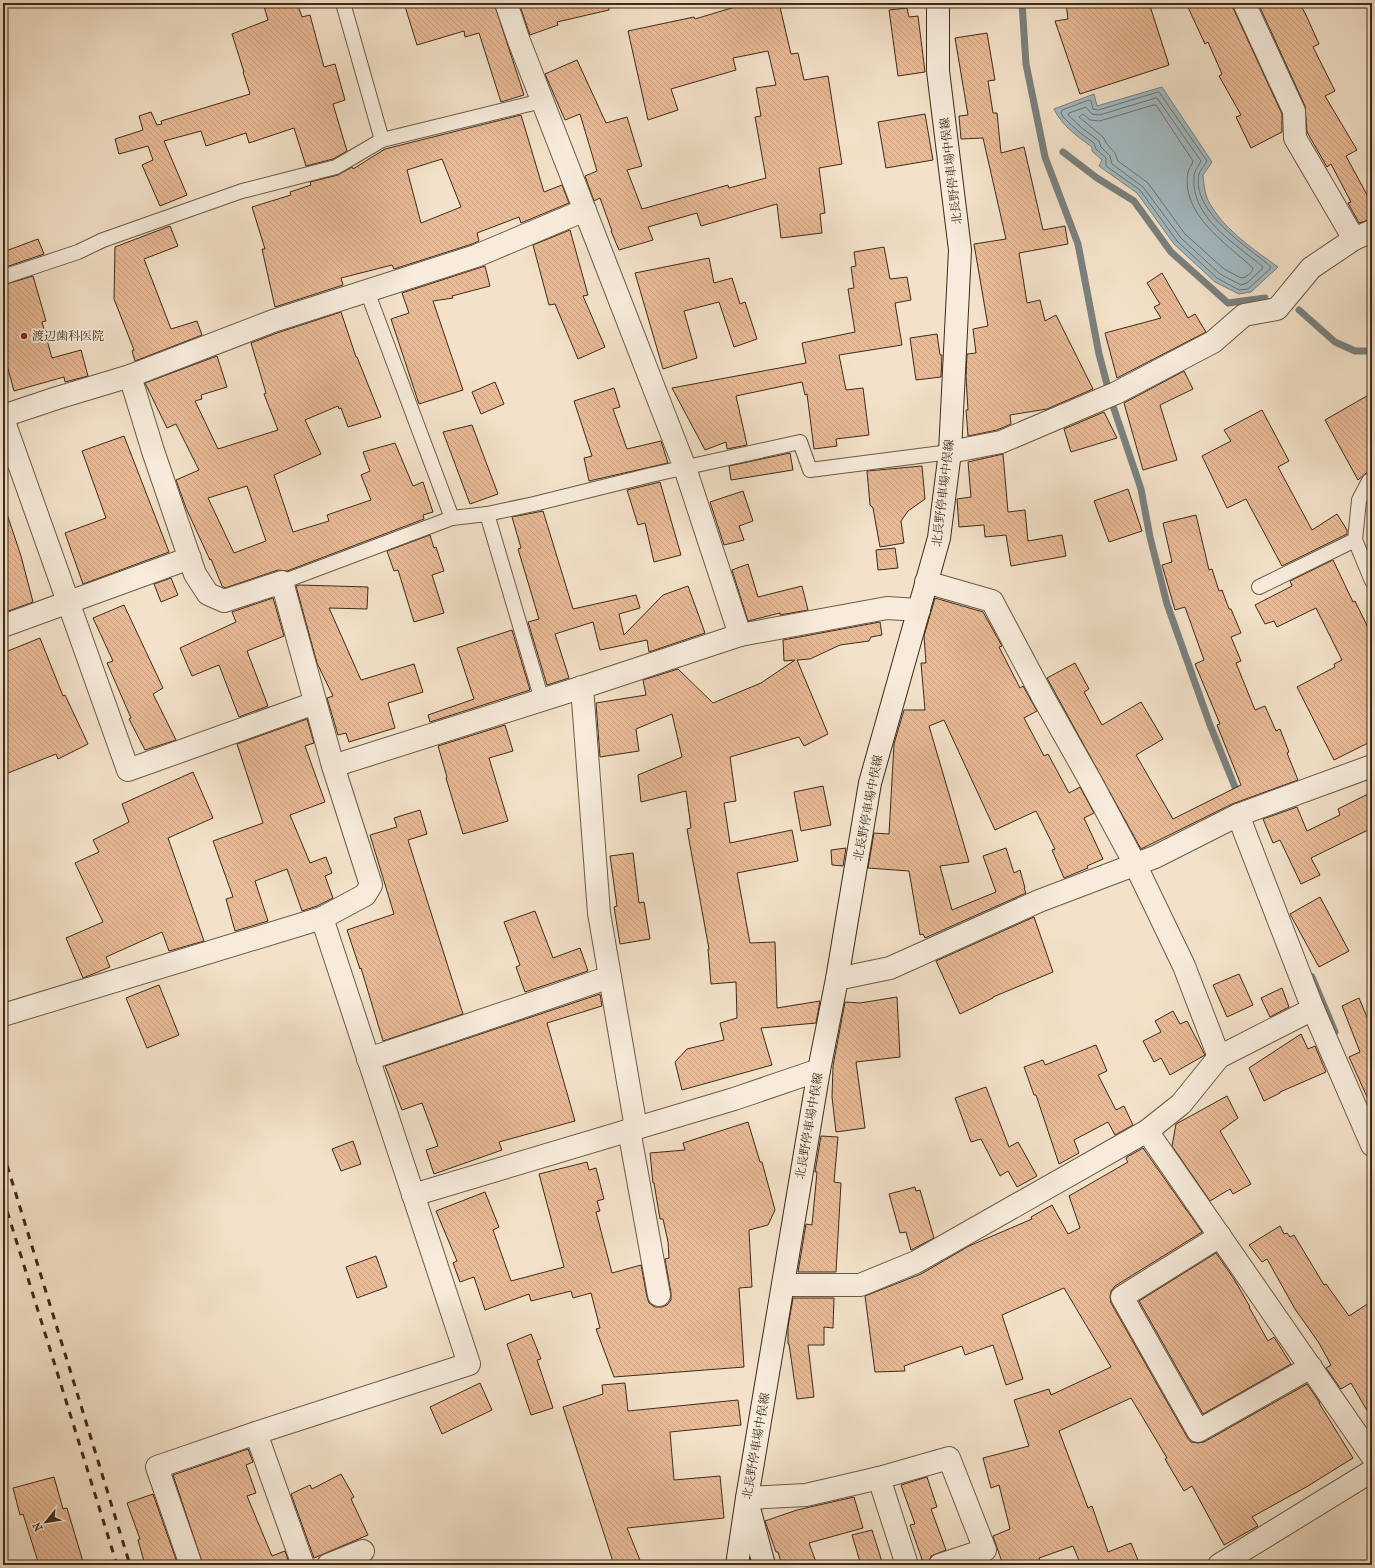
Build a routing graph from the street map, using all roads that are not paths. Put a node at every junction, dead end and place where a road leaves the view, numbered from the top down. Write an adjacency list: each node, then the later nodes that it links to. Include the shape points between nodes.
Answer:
1 (343, 3): 6 (lane)
2 (506, 3): 5 (street)
3 (938, 3): 14 (street, 北長野停車場中俣線, via 938,72 960,250)
4 (1244, 3): 8 (street, via 1294,111 1295,138)
5 (542, 101): 6 (lane); 7 (street)
6 (382, 140): 9 (lane, via 336,167 242,191)
7 (585, 210): 10 (street, via 476,256); 15 (street)
8 (1363, 235): 14 (street, via 1311,268 1277,309 1244,315 1213,342 1110,396 1001,442)
9 (3, 277)
10 (367, 291): 11 (street, via 273,321); 18 (lane)
11 (130, 376): 12 (street); 20 (street)
12 (3, 416)
13 (3, 419): 25 (street)
14 (950, 452): 15 (lane, via 810,470 800,442); 23 (street, 北長野停車場中俣線, via 940,538)
15 (685, 468): 17 (lane); 28 (street)
16 (1372, 480): 19 (lane, via 1359,500)
17 (487, 514): 18 (lane); 30 (lane)
18 (452, 518): 22 (lane)
19 (1355, 540): 21 (lane); 24 (lane)
20 (190, 558): 22 (street, via 195,574 208,594 224,601); 25 (street)
21 (1372, 581)
22 (282, 582): 31 (street)
23 (926, 582): 26 (street, 北長野停車場中俣線); 35 (street, via 992,601)
24 (1259, 587)
25 (68, 603): 27 (street); 31 (street, via 128,770)
26 (918, 610): 28 (street, via 887,608); 38 (street, 北長野停車場中俣線, via 870,783)
27 (3, 626)
28 (740, 635): 29 (street)
29 (582, 687): 30 (street); 37 (street, via 600,913)
30 (542, 700): 32 (street)
31 (315, 703): 32 (street)
32 (333, 766): 36 (street, via 371,885 365,894)
33 (1372, 766): 34 (street)
34 (1247, 812): 35 (street, via 1155,857); 39 (street)
35 (1135, 864): 38 (street, via 1039,901 890,968); 41 (street, via 1184,966)
36 (322, 918): 40 (street); 42 (street)
37 (610, 977): 42 (street); 44 (street)
38 (837, 979): 43 (street, 北長野停車場中俣線)
39 (1313, 1009): 41 (street); 46 (street)
40 (11, 1012)
41 (1219, 1057): 45 (street, via 1181,1104)
42 (368, 1059): 47 (street)
43 (819, 1070): 44 (street); 49 (street, 北長野停車場中俣線)
44 (633, 1129): 47 (street); 50 (street)
45 (1147, 1131): 48 (street); 49 (street, via 916,1262 860,1285)
46 (1372, 1145)
47 (413, 1194): 52 (street, via 469,1364)
48 (1220, 1236): 51 (street); 51 (street, via 1122,1297 1198,1431)
49 (783, 1285): 56 (street, 北長野停車場中俣線)
50 (659, 1295)
51 (1311, 1367): 53 (street)
52 (256, 1433): 58 (street, via 157,1467); 59 (street)
53 (1372, 1456)
54 (1372, 1471): 65 (street)
55 (879, 1478): 56 (street, via 806,1496); 63 (street); 64 (street, via 949,1458 985,1550)
56 (747, 1498): 61 (street, 北長野停車場中俣線); 62 (street)
57 (363, 1551): 60 (street)
58 (191, 1565)
59 (303, 1565)
60 (328, 1565)
61 (737, 1565)
62 (764, 1565)
63 (907, 1565)
64 (940, 1565)
65 (1219, 1565)

